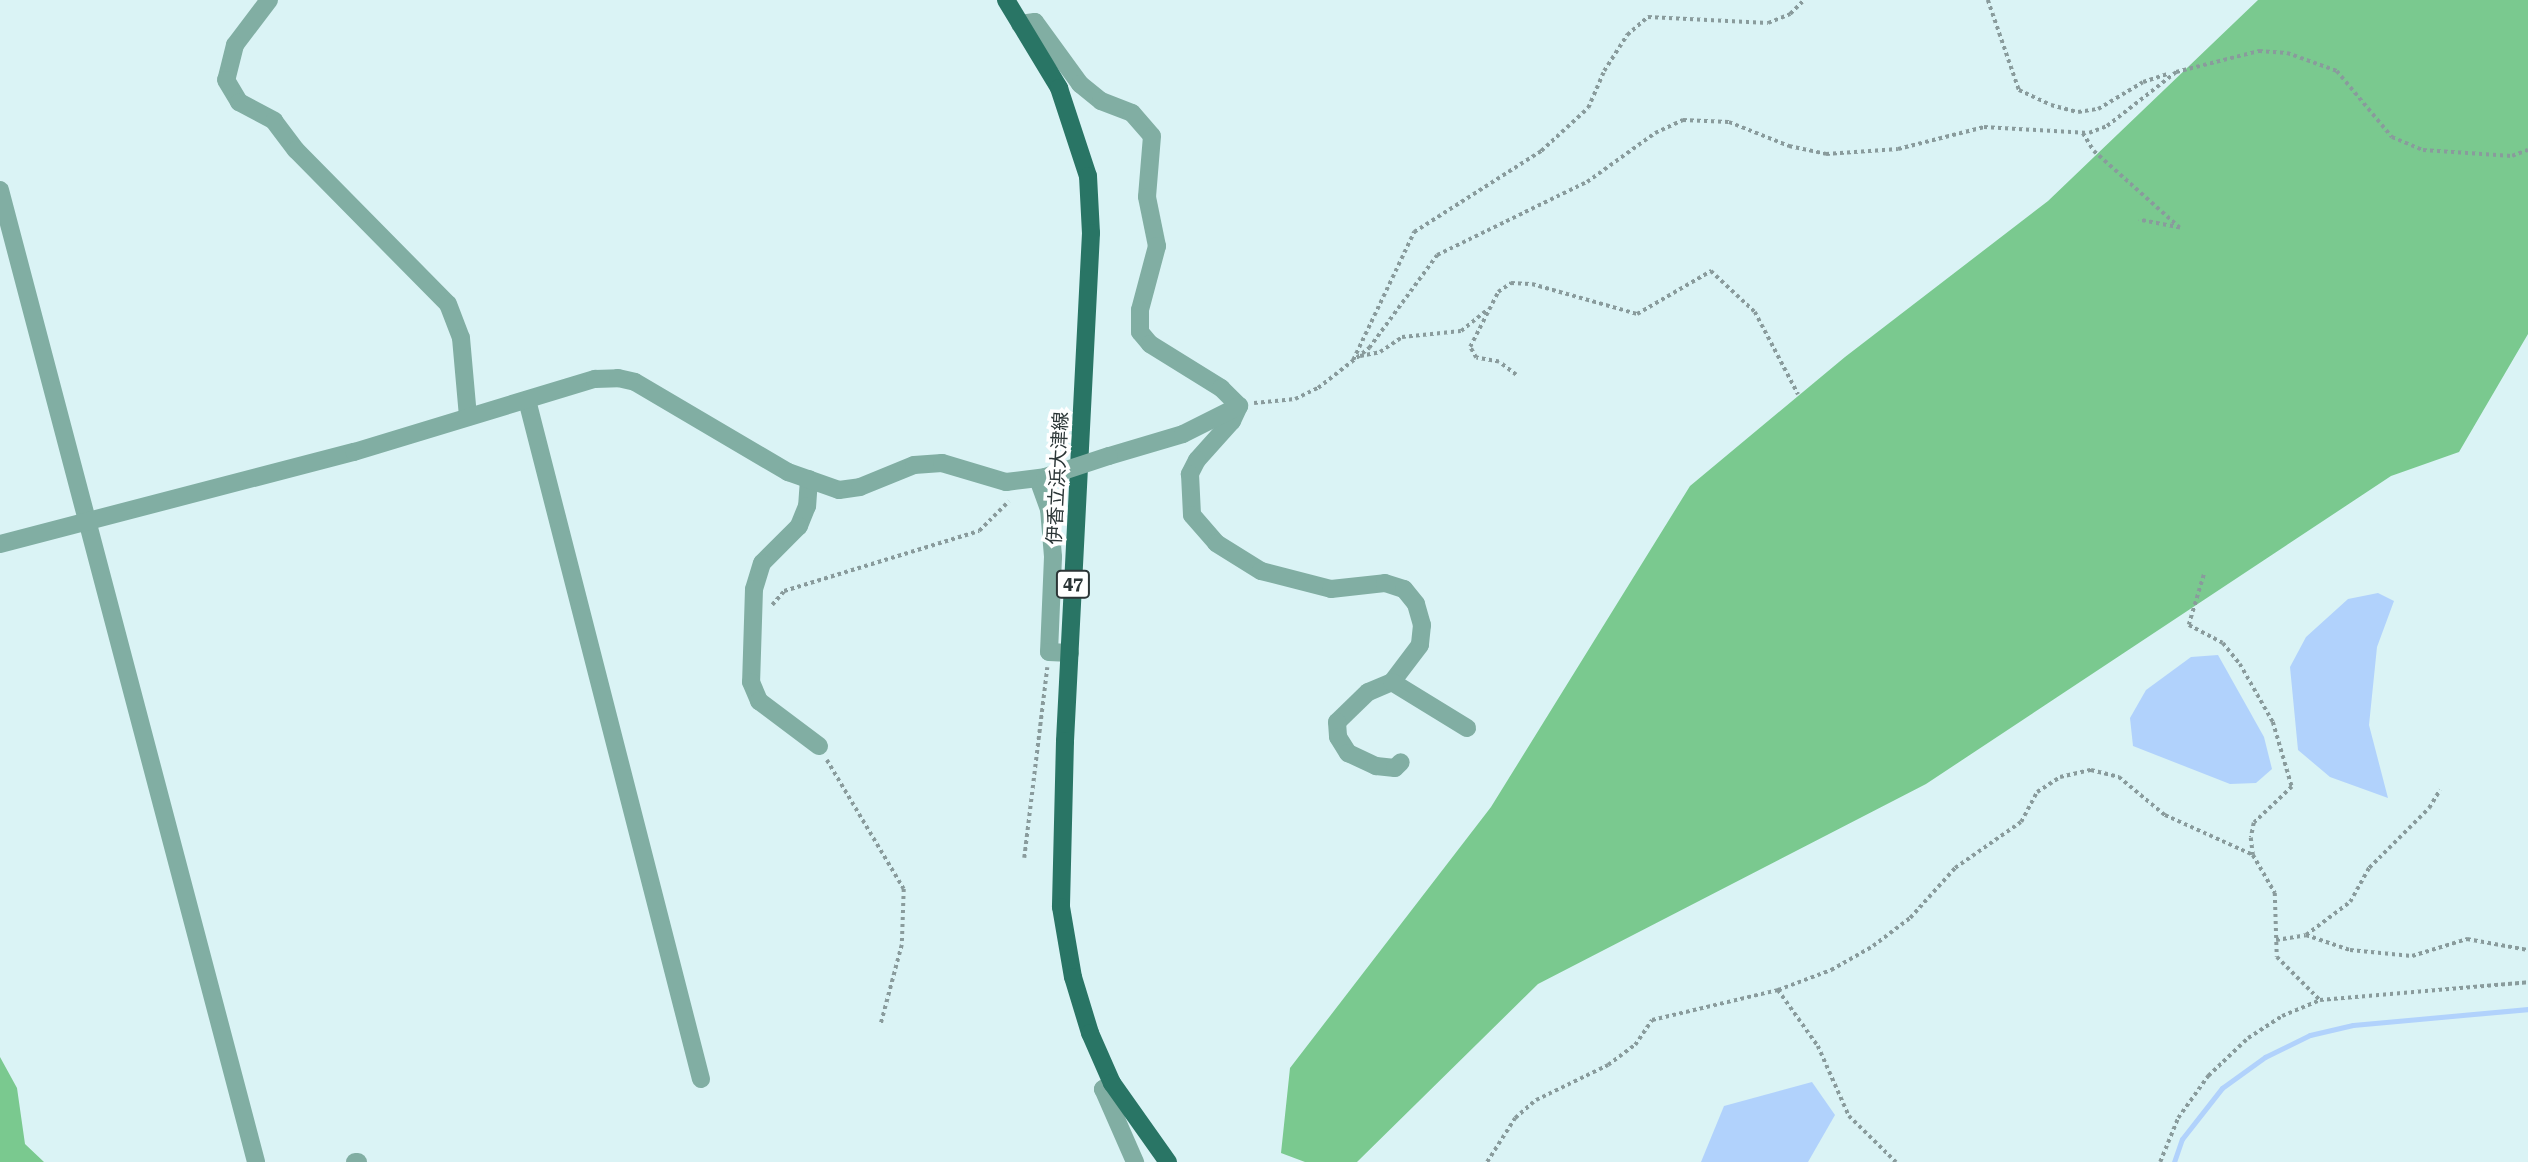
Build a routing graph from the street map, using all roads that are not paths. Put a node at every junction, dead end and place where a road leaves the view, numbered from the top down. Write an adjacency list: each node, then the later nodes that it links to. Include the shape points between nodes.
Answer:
1 (269, 0): 7 (street, via 235,45 226,80 239,103 274,121 296,150 448,304 461,338)
2 (1006, 0): 3 (main road, 伊香立浜大津線 / 47)
3 (1020, 24): 6 (street, via 1035,22 1080,84 1101,102 1132,113 1152,136 1147,197 1157,246 1140,310 1140,332 1150,344 1221,388); 12 (main road, 伊香立浜大津線 / 47, via 1059,88 1088,176 1091,233)
4 (0, 190): 10 (street)
5 (527, 400): 7 (street); 8 (street, via 595,379 635,382 737,445); 17 (street)
6 (1238, 406): 9 (street, bridge, via 1183,434); 13 (street, via 1232,421 1190,474 1192,515 1216,542 1261,571 1331,589 1385,583 1404,589 1416,604 1422,625 1420,645)
7 (468, 417): 10 (street, via 354,452)
8 (809, 479): 9 (street, via 839,490 860,487 914,465 942,463 1006,482); 15 (street, via 807,506 799,526 761,563 754,589 751,682 759,701)
9 (1037, 479): 12 (street, via 1049,509 1053,557 1049,652)
10 (87, 521): 11 (street); 19 (street)
11 (0, 544)
12 (1070, 653): 18 (main road, 伊香立浜大津線 / 47, via 1061,907 1073,977 1090,1034)
13 (1392, 682): 14 (street); 16 (street, via 1345,709 1337,722 1338,737 1348,752 1376,766 1395,768)
14 (1467, 728)
15 (819, 746)
16 (1401, 762)
17 (701, 1079)
18 (1112, 1083): 20 (street, via 1103,1088); 21 (main road, 伊香立浜大津線 / 47)
19 (256, 1162)
20 (1135, 1162)
21 (1168, 1162)

